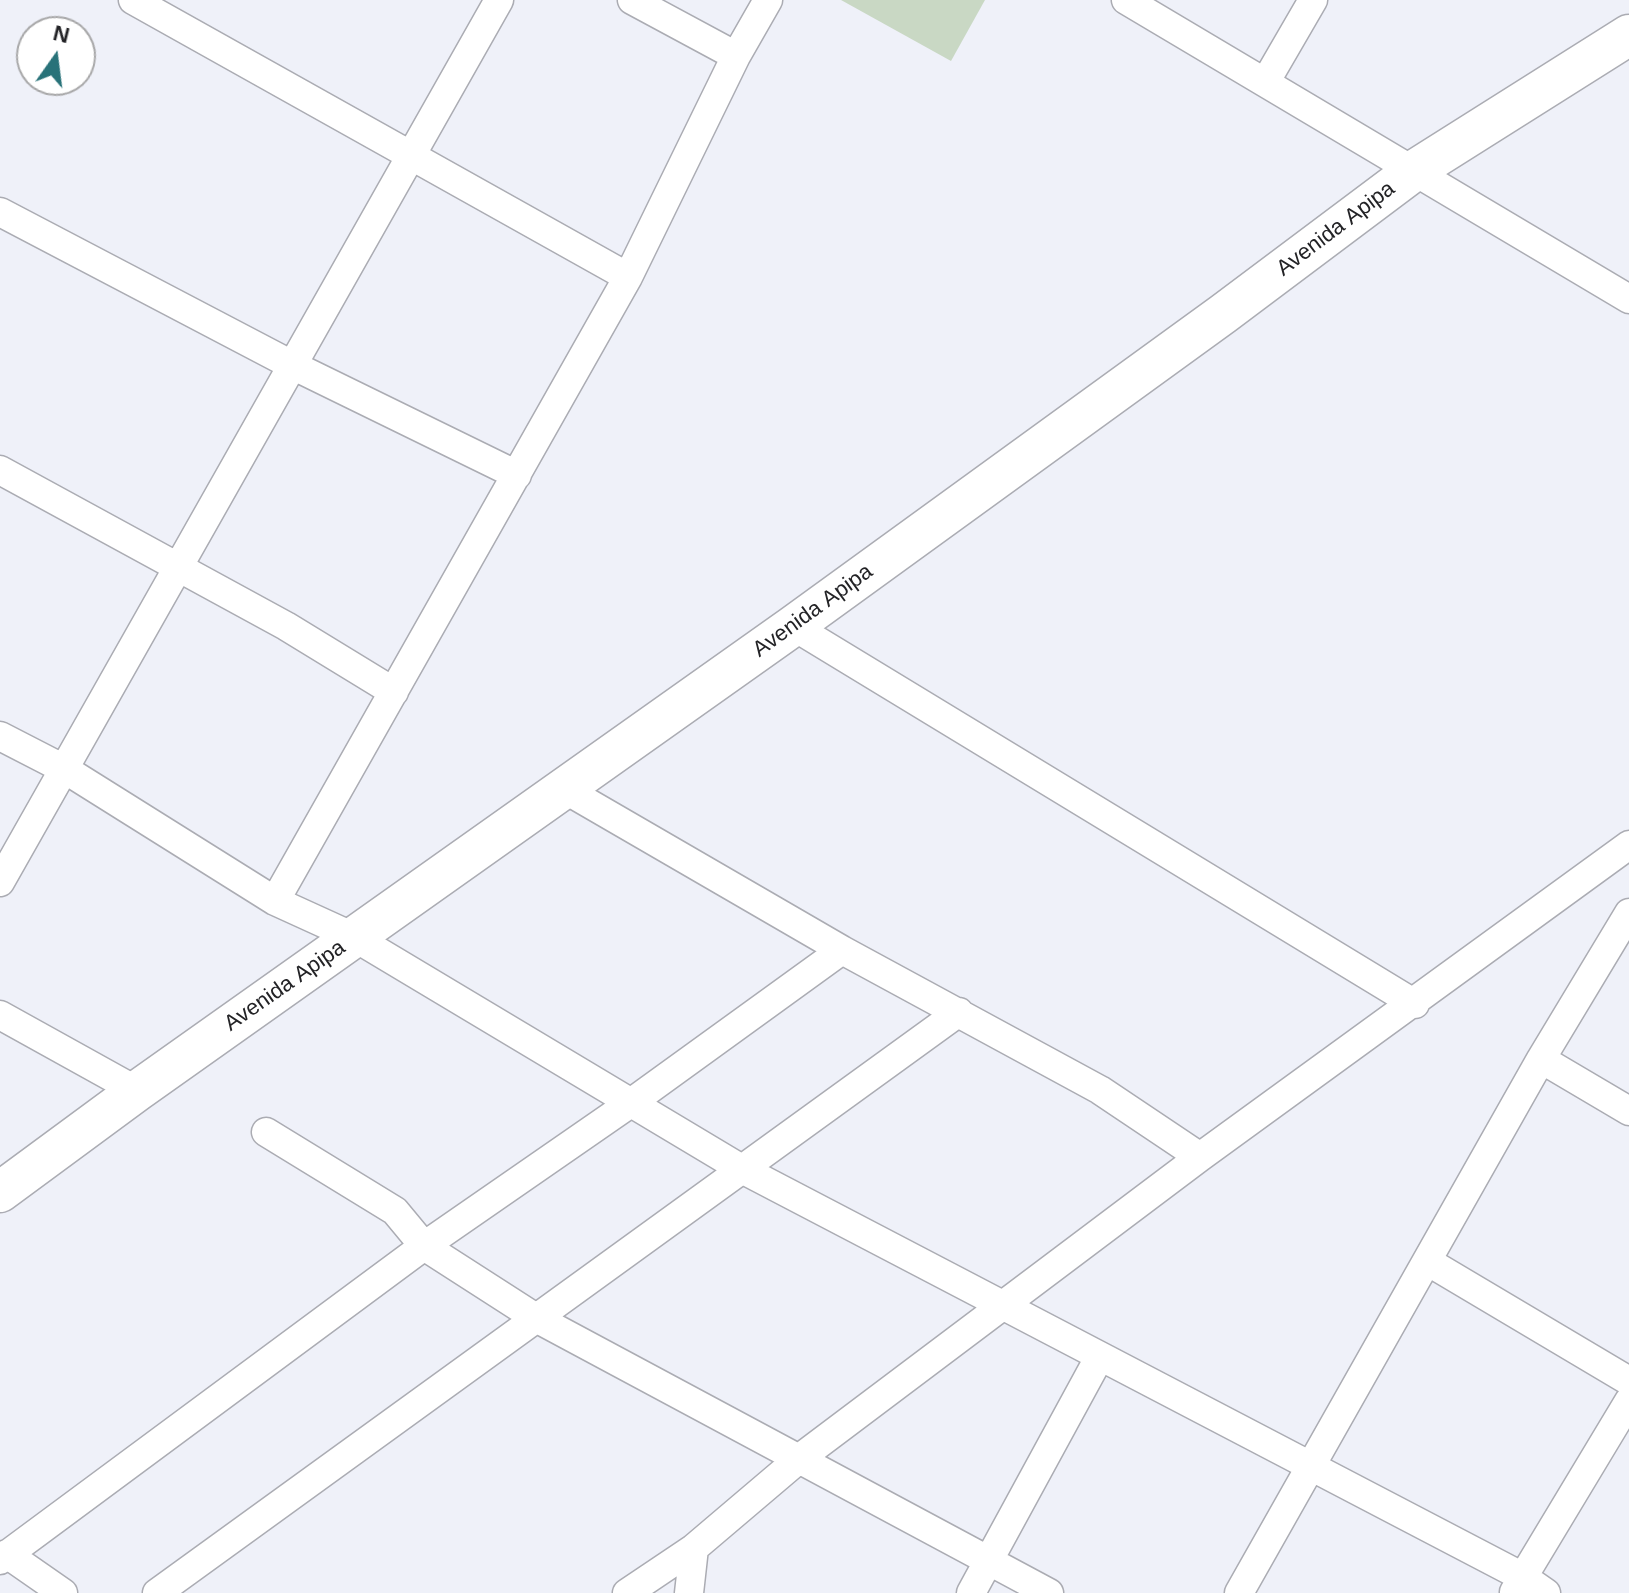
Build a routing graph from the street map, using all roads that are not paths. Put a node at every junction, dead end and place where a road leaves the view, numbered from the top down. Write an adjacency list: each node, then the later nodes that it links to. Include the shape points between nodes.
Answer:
1 (133, 0): 10 (street)
2 (499, 0): 10 (street)
3 (632, 0): 8 (street)
4 (768, 0): 8 (street)
5 (1126, 0): 9 (street)
6 (1313, 0): 9 (street)
7 (1629, 35): 11 (street, Avenida Apipa)
8 (736, 56): 13 (street)
9 (1266, 81): 11 (street)
10 (411, 158): 13 (street); 15 (street)
11 (1415, 170): 14 (street); 19 (street, Avenida Apipa)
12 (0, 212): 15 (street)
13 (628, 277): 17 (street)
14 (1629, 299)
15 (290, 364): 17 (street); 18 (street)
16 (0, 470): 18 (street)
17 (517, 475): 20 (street)
18 (179, 566): 20 (street); 22 (street)
19 (793, 626): 23 (street, Avenida Apipa); 30 (street)
20 (394, 692): 26 (street)
21 (0, 736): 22 (street)
22 (66, 770): 25 (street); 26 (street)
23 (566, 790): 28 (street, Avenida Apipa); 29 (street)
24 (1629, 845): 30 (street)
25 (0, 882)
26 (275, 901): 28 (street)
27 (1629, 913): 33 (street)
28 (354, 937): 34 (street, Avenida Apipa); 35 (street)
29 (842, 950): 31 (street); 35 (street)
30 (1415, 1004): 38 (street)
31 (959, 1012): 38 (street, via 1100,1090); 39 (street)
32 (0, 1015): 34 (street)
33 (1541, 1059): 36 (street); 42 (street)
34 (137, 1091): 40 (street, Avenida Apipa)
35 (632, 1102): 39 (street); 41 (street)
36 (1629, 1111)
37 (266, 1132): 41 (street, via 395,1211)
38 (1200, 1157): 43 (street)
39 (740, 1168): 43 (street); 44 (street)
40 (0, 1192)
41 (424, 1246): 44 (street); 51 (street)
42 (1427, 1261): 46 (street); 49 (street)
43 (1004, 1306): 45 (street); 48 (street)
44 (536, 1318): 48 (street); 55 (street)
45 (1100, 1356): 49 (street); 52 (street)
46 (1629, 1381)
47 (1629, 1401): 53 (street)
48 (800, 1458): 50 (street); 52 (street)
49 (1312, 1465): 53 (street); 60 (street)
50 (694, 1548): 56 (street); 57 (street)
51 (4, 1557): 54 (street)
52 (990, 1559): 58 (street); 59 (street)
53 (1528, 1588)
54 (63, 1593)
55 (157, 1593)
56 (627, 1593)
57 (689, 1593)
58 (971, 1593)
59 (1049, 1593)
60 (1239, 1593)

